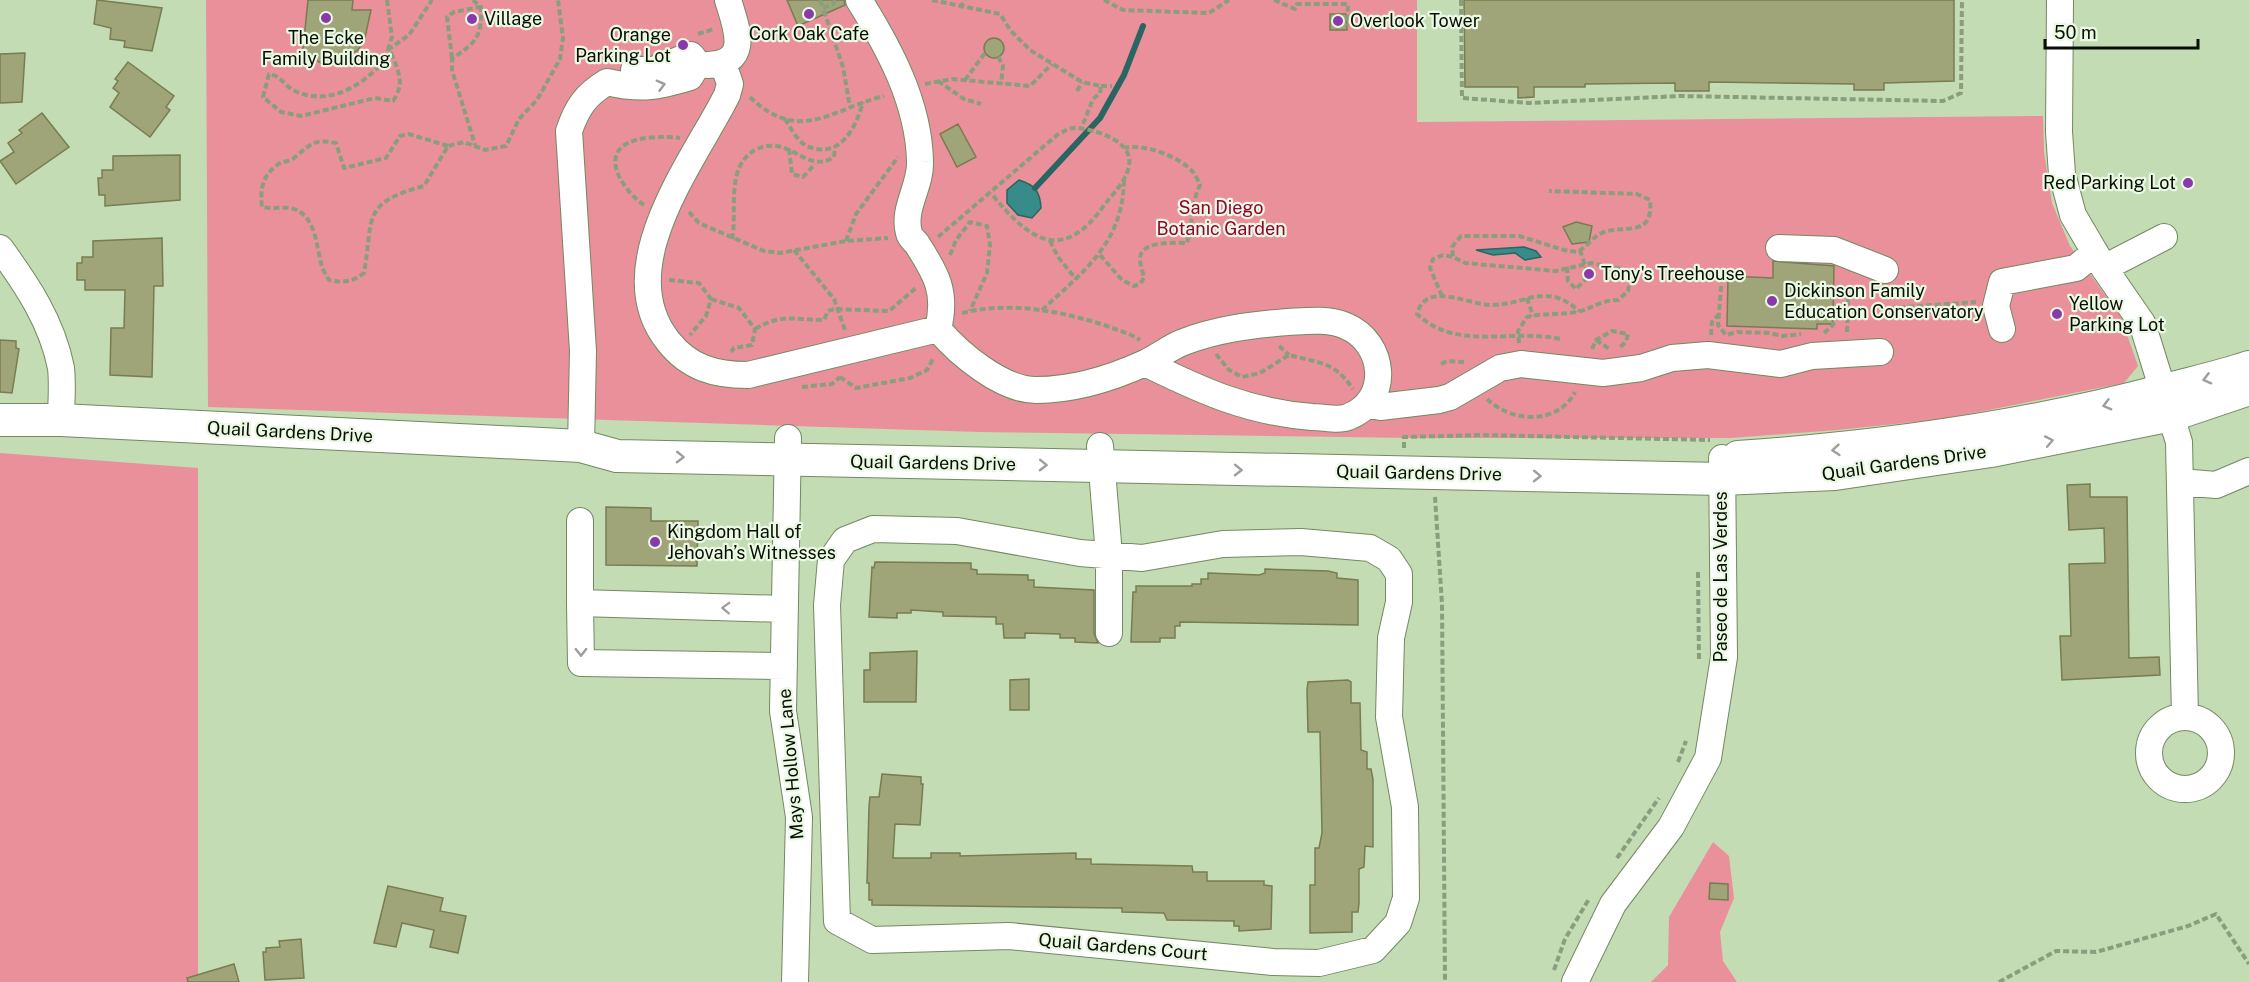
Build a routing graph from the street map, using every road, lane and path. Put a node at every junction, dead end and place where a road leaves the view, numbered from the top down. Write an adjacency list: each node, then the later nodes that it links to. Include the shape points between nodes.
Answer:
1 (387, 0): 22 (path, via 392,37)
2 (432, 0): 22 (path, via 409,35)
3 (473, 0): 16 (path)
4 (558, 0): 47 (path, via 563,38 560,58 551,77 519,119 506,146 485,150)
5 (820, 0): 17 (path)
6 (835, 0): 17 (path)
7 (859, 0): 38 (street, via 880,33)
8 (932, 0): 18 (path)
9 (964, 0): 18 (path)
10 (1104, 0): 11 (path, via 1123,10 1209,13)
11 (1229, 0)
12 (1274, 0): 20 (path, via 1295,9 1297,4 1348,4)
13 (1461, 0): 14 (path, via 1462,98 1529,103 1680,96 1943,101 1961,93)
14 (1962, 0)
15 (2060, 0): 67 (street, via 2062,174 2073,215)
16 (481, 7): 26 (path, via 482,28 475,42); 26 (path, via 447,17)
17 (823, 8): 41 (path, via 843,67)
18 (960, 8): 28 (path, via 1000,14 1030,50)
19 (740, 19): 21 (path); 23 (path); 27 (street, via 735,54)
20 (1347, 26)
21 (769, 30)
22 (389, 51): 22 (path, via 401,77 393,101 375,98 302,116 281,112 263,98 269,74 278,75 291,89 309,97 327,97 354,87 379,67)
23 (695, 51): 27 (street); 29 (street, via 653,69); 110 (street, one-way to 23, via 583,351 569,131 576,108 591,91 607,82 655,88 690,77)
24 (985, 53): 31 (path)
25 (998, 57): 33 (path, via 1003,64)
26 (452, 59): 47 (path)
27 (723, 63): 45 (street, via 730,84)
28 (1052, 64): 32 (path); 33 (path, via 1030,86)
29 (634, 70)
30 (938, 80): 31 (path); 38 (path); 40 (path, via 964,99)
31 (965, 80): 33 (path)
32 (1082, 82): 34 (path); 36 (path)
33 (1001, 84)
34 (1101, 86): 35 (path); 43 (path)
35 (1112, 86)
36 (1077, 91)
37 (745, 92): 42 (path, via 760,106)
38 (907, 94): 39 (path); 44 (street)
39 (863, 101): 41 (path); 48 (path, via 851,135)
40 (981, 104)
41 (850, 107): 42 (path, via 812,123)
42 (784, 118): 48 (path, via 805,144)
43 (1082, 129): 50 (path); 54 (path, via 1071,128 1057,135)
44 (916, 132): 58 (street, via 920,162 907,219); 59 (path, via 861,207)
45 (700, 144): 55 (street); 55 (path, via 690,139 657,138 625,144 618,151 615,163 632,197)
46 (448, 146): 46 (path, via 424,186 396,194 378,207 370,221 364,273 355,280 329,280 321,264 318,242 310,224 300,214 291,208 262,207 262,183 267,174 278,164 293,160 305,146 323,141 336,143 344,168 386,158 400,136 409,134); 47 (path, via 464,142)
47 (475, 146)
48 (835, 147): 51 (path, via 834,157)
49 (789, 148): 51 (path); 51 (path, via 792,174 803,177); 57 (path, via 771,144 754,150 740,168 734,187)
50 (1125, 148): 52 (path, via 1130,164); 65 (path, via 1133,146 1164,154 1194,172 1200,185 1194,197 1191,229 1187,243 1151,245 1143,251 1140,257 1144,278 1134,286 1122,280)
51 (815, 164)
52 (1124, 179): 60 (path, via 1095,219 1071,237); 65 (path, via 1124,198 1115,227)
53 (1550, 191): 64 (path, via 1637,194 1650,200 1645,222 1634,230 1604,232)
54 (990, 193): 58 (path, via 944,233); 60 (path, via 1030,234)
55 (667, 206): 57 (path); 72 (street, via 651,253)
56 (2164, 237): 67 (street)
57 (732, 239): 63 (path, via 764,251)
58 (913, 240): 59 (path); 84 (street, via 943,295)
59 (846, 241): 63 (path)
60 (1050, 241): 71 (path)
61 (0, 248): 109 (street, via 47,320 61,370)
62 (1779, 248): 69 (street, via 1834,250)
63 (794, 250): 79 (path, via 820,279)
64 (1580, 250): 66 (path, via 1564,250 1519,236 1461,236 1452,247); 68 (path, bridge, via 1586,279 1576,289 1568,281)
65 (1100, 255): 71 (path)
66 (1453, 257): 68 (path, via 1465,263 1556,271); 73 (path, via 1433,259 1430,268)
67 (2100, 260): 85 (street, via 2002,282 1996,306); 106 (street, via 2142,323)
68 (1568, 267): 81 (path, via 1591,263 1621,268 1630,279 1628,291 1618,300 1603,300)
69 (1885, 270)
70 (1722, 277): 87 (path, via 1718,325 1726,335)
71 (1076, 279): 80 (path)
72 (648, 285): 76 (path, via 673,280 699,283); 93 (street, via 653,312)
73 (1442, 296): 75 (path, via 1487,306); 89 (path, via 1425,300 1419,306 1418,314 1436,329 1450,334)
74 (1848, 297): 82 (path)
75 (1527, 298): 81 (path, via 1537,295 1566,299); 83 (path)
76 (711, 299): 86 (path, via 739,308); 93 (path, via 701,324)
77 (1985, 301): 78 (path)
78 (1890, 308)
79 (839, 310): 86 (path, via 828,311 824,320 784,316); 95 (path)
80 (1041, 310): 84 (path, via 976,309); 98 (path, via 1063,313 1134,336)
81 (1579, 311): 83 (path)
82 (1847, 311): 88 (path, via 1838,313 1823,334); 97 (path)
83 (1533, 316): 89 (path, via 1527,317)
84 (939, 323): 95 (street); 98 (street, via 954,348 974,363 1007,383 1033,390 1111,377); 103 (path, via 935,356 927,370 910,378 856,388)
85 (2001, 328)
86 (755, 329): 102 (path, via 752,345 734,348)
87 (1806, 334)
88 (1813, 334)
89 (1518, 337): 91 (path); 99 (path)
90 (1194, 338): 98 (street); 107 (path, via 1242,377 1260,373 1289,355 1323,362 1338,370); 107 (street, via 1259,324 1315,320 1344,324 1363,334 1375,352 1378,374)
91 (1560, 339)
92 (1596, 340): 94 (path)
93 (675, 350): 102 (street, via 700,368)
94 (1611, 350)
95 (851, 351): 102 (street, via 748,375)
96 (1880, 352): 97 (street)
97 (1846, 353): 101 (street, via 1781,364 1708,355 1672,358 1603,373)
98 (1153, 359): 107 (street, via 1234,404 1278,414 1343,419)
99 (1521, 364): 101 (street); 104 (street, via 1500,368)
100 (2249, 367): 106 (main road, Quail Gardens Drive, one-way to 106)
101 (1581, 371): 104 (path, via 1574,394 1562,410 1547,416 1509,413 1494,405)
102 (717, 373)
103 (840, 377)
104 (1475, 382): 107 (street, via 1439,400 1380,407)
105 (2249, 389): 106 (main road, Quail Gardens Drive)
106 (2168, 403): 113 (main road, Quail Gardens Drive, via 2051,441 1936,460 1835,474); 116 (street, via 2179,442)
107 (1368, 404)
108 (0, 420): 109 (main road, Quail Gardens Drive)
109 (61, 420): 110 (main road, Quail Gardens Drive)
110 (581, 446): 111 (main road, Quail Gardens Drive, via 617,456)
111 (787, 449): 112 (main road, Quail Gardens Drive); 121 (street, Mays Hollow Lane)
112 (1100, 456): 113 (main road, Quail Gardens Drive, via 1404,444); 115 (main road, Quail Gardens Drive, one-way to 115); 118 (street)
113 (1722, 468): 115 (main road, Quail Gardens Drive, one-way to 113); 132 (street, Paseo de Las Verdes, via 1724,657 1708,758 1671,827)
114 (2249, 471): 116 (street, via 2216,485)
115 (1434, 474): 134 (path, via 1442,604)
116 (2180, 482): 125 (street)
117 (580, 521): 120 (street)
118 (1109, 555): 118 (street, Quail Gardens Court, via 957,531 873,529 845,540 831,560 827,605 837,921 872,940 1009,936 1273,962 1319,963 1373,950 1398,923 1406,898 1405,807 1389,717 1390,638 1399,602 1399,574 1389,560 1370,548 1301,542 1223,544 1142,558); 122 (street)
119 (1698, 568): 124 (path)
120 (580, 603): 121 (street, one-way to 120); 123 (street, one-way to 123, via 581,663)
121 (785, 609): 123 (street, Mays Hollow Lane)
122 (1108, 633)
123 (784, 666): 133 (street, Mays Hollow Lane, via 783,711 799,817)
124 (1699, 670)
125 (2185, 717)
126 (1690, 731): 127 (path)
127 (1674, 770)
128 (1661, 793): 129 (path)
129 (1614, 861)
130 (1591, 895): 132 (path, via 1565,939)
131 (2249, 964): 135 (path, via 2216,914 2096,952 2056,951)
132 (1564, 978)
133 (795, 982)
134 (1445, 982)
135 (1999, 982)

